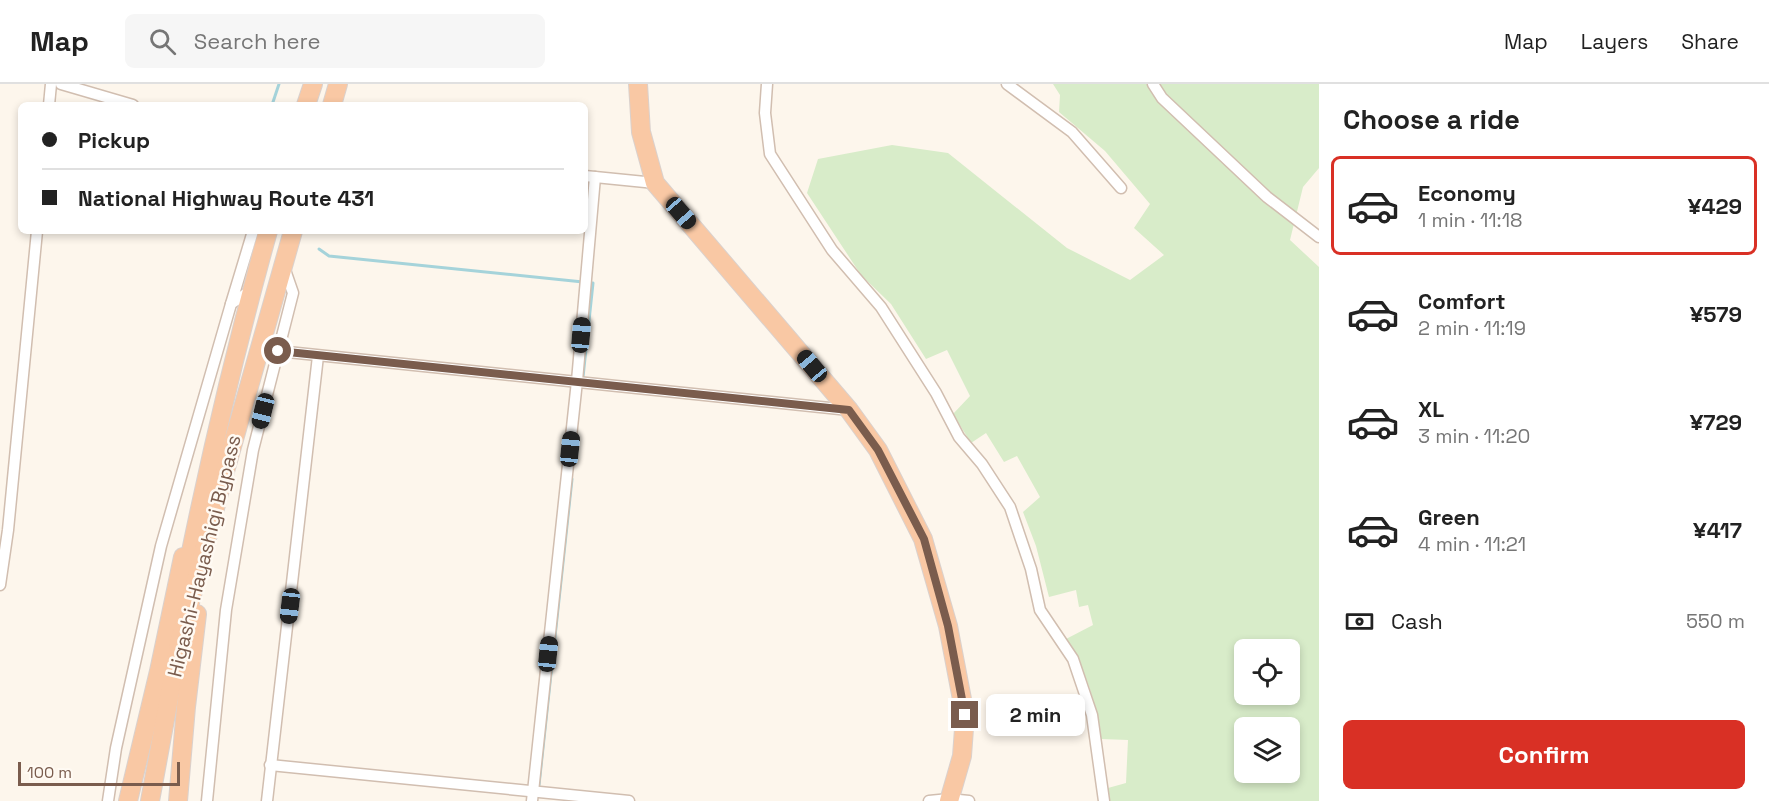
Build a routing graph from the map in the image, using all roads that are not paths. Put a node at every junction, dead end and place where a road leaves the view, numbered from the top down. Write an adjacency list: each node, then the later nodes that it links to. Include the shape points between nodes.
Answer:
1 (51, 84): 9 (street)
2 (61, 84): 10 (street)
3 (313, 84): 11 (highway)
4 (338, 84): 12 (highway)
5 (638, 84): 14 (highway, via 641,132)
6 (1006, 84): 15 (street, via 1072,132)
7 (1154, 84): 22 (street, via 1162,98 1267,197)
8 (763, 85): 46 (street, via 770,154 832,250 881,307 959,437 1010,507 1040,610 1073,659 1092,715)
9 (49, 102)
10 (124, 102)
11 (307, 102)
12 (333, 102)
13 (590, 177): 14 (street); 16 (street)
14 (656, 183): 29 (highway)
15 (1121, 188)
16 (588, 208)
17 (37, 234): 32 (street)
18 (252, 234): 25 (street)
19 (267, 234): 24 (highway, Higashi-Hayashigi Bypass)
20 (292, 234): 23 (highway, Higashi-Hayashigi Bypass)
21 (586, 234): 28 (street)
22 (1319, 237)
23 (284, 261): 26 (street, via 293,293); 30 (highway, Higashi-Hayashigi Bypass)
24 (252, 289): 25 (street); 31 (highway, Higashi-Hayashigi Bypass)
25 (231, 304): 37 (street, via 161,546)
26 (278, 351): 27 (street); 41 (street, via 253,450 226,610)
27 (318, 356): 28 (street); 34 (street)
28 (577, 381): 29 (street); 35 (street)
29 (849, 410): 36 (highway, via 878,450 924,539 948,626 965,715 962,756)
30 (222, 482): 33 (highway, Higashi-Hayashigi Bypass, via 179,644); 40 (highway, via 192,649)
31 (198, 518): 33 (highway, Higashi-Hayashigi Bypass, via 172,642); 38 (highway, via 186,541)
32 (0, 585)
33 (160, 744): 39 (highway, Higashi-Hayashigi Bypass)
34 (270, 765): 35 (street); 42 (street)
35 (532, 796): 43 (street)
36 (949, 800): 44 (street); 45 (street)
37 (108, 801)
38 (128, 801)
39 (150, 801)
40 (178, 801)
41 (207, 801)
42 (267, 801)
43 (629, 801)
44 (929, 801)
45 (969, 801)
46 (1104, 801)

